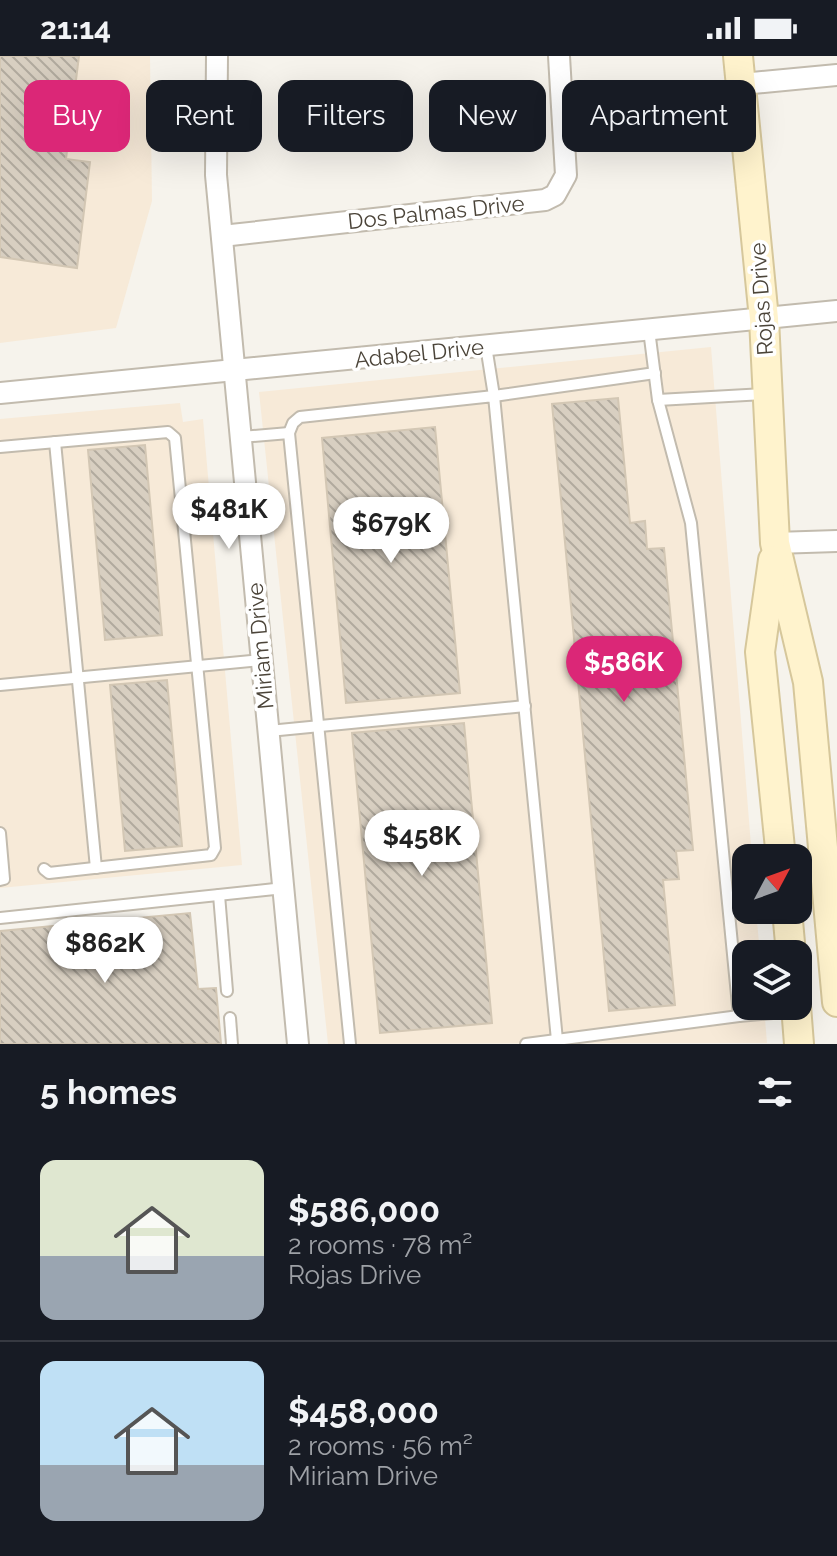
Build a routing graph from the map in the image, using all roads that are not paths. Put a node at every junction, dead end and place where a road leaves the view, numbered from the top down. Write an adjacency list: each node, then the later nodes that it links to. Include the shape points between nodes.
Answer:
1 (217, 56): 5 (street, Miriam Drive, via 216,175)
2 (559, 56): 5 (street, Dos Palmas Drive, via 566,175 555,195)
3 (740, 70): 4 (street); 7 (main road, Rojas Drive)
4 (837, 75)
5 (222, 236): 10 (street, Miriam Drive)
6 (837, 311): 7 (street, Adabel Drive)
7 (764, 319): 8 (street, Adabel Drive); 13 (main road, Rojas Drive)
8 (649, 330): 9 (street, Adabel Drive); 11 (lane)
9 (486, 346): 10 (street, Adabel Drive); 14 (lane)
10 (234, 371): 12 (street, Adabel Drive); 17 (street, Miriam Drive)
11 (655, 373): 14 (lane); 15 (lane)
12 (0, 393)
13 (767, 394): 15 (lane); 21 (main road, Rojas Drive)
14 (494, 396): 16 (lane, via 300,417); 26 (lane)
15 (658, 400): 37 (lane, via 691,523)
16 (289, 433): 17 (lane); 27 (lane)
17 (241, 437): 22 (street, Miriam Drive)
18 (55, 442): 19 (lane); 23 (lane, via 168,432 175,438); 24 (lane)
19 (0, 447)
20 (837, 541): 21 (street)
21 (775, 543): 30 (main road, Rojas Drive, via 760,652); 39 (main road, Rojas Drive, via 808,682)
22 (262, 660): 23 (lane); 28 (street, Miriam Drive)
23 (198, 666): 24 (lane); 31 (lane, via 215,848 211,855)
24 (79, 677): 25 (lane); 31 (lane)
25 (0, 685)
26 (525, 706): 27 (lane); 45 (lane)
27 (318, 725): 28 (lane); 48 (lane)
28 (269, 731): 34 (street, Miriam Drive)
29 (0, 833): 33 (lane)
30 (780, 844)
31 (96, 868): 32 (lane, via 49,873)
32 (44, 869)
33 (0, 880)
34 (284, 888): 35 (lane); 47 (street, Miriam Drive)
35 (219, 895): 36 (lane); 38 (lane)
36 (0, 918)
37 (732, 944)
38 (227, 991)
39 (836, 991): 40 (main road); 41 (main road, Rojas Drive)
40 (812, 998)
41 (837, 1002)
42 (732, 1017): 45 (lane)
43 (230, 1018): 46 (lane)
44 (798, 1020): 50 (main road)
45 (557, 1040): 49 (lane)
46 (232, 1044)
47 (298, 1044)
48 (350, 1044)
49 (526, 1044)
50 (799, 1044)

